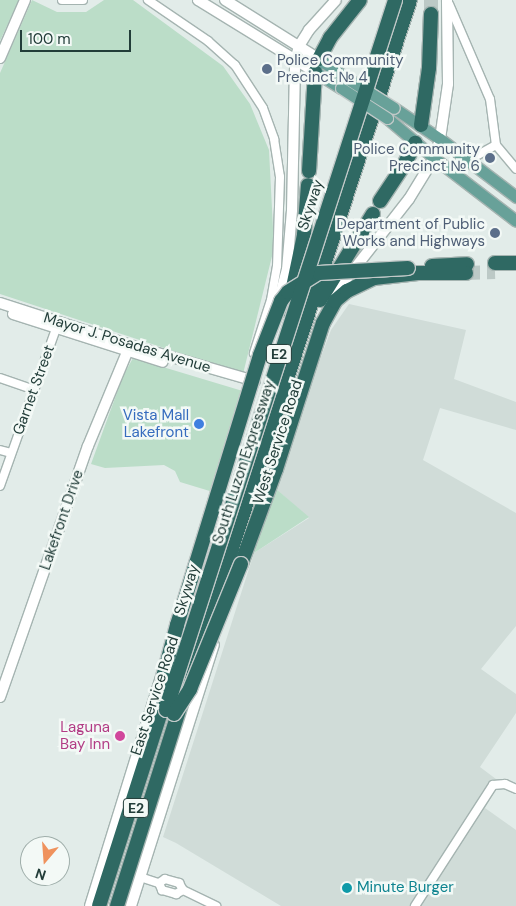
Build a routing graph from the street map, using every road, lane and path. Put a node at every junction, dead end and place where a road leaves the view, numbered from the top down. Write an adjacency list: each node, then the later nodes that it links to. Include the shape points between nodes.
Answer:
1 (19, 0): 16 (main road)
2 (25, 0): 18 (main road)
3 (62, 0): 4 (street)
4 (83, 0)
5 (148, 0): 43 (street, via 208,41 235,65 263,108 274,139 280,177 277,266)
6 (198, 0): 19 (main road)
7 (225, 0): 17 (main road)
8 (336, 0): 17 (main road, East Service Road)
9 (360, 0): 20 (highway, via 330,38)
10 (389, 0): 38 (highway, South Luzon Expressway / E2)
11 (395, 0): 49 (highway, Skyway / E2, bridge)
12 (403, 0): 49 (highway, Skyway / E2, bridge)
13 (410, 0): 41 (highway, South Luzon Expressway / E2)
14 (447, 0): 23 (main road, West Service Road, via 448,84); 25 (street, via 490,99)
15 (431, 14): 22 (highway, via 429,68)
16 (0, 45)
17 (299, 46): 19 (main road, East Service Road); 20 (main road)
18 (0, 58)
19 (295, 61): 20 (main road); 43 (main road, East Service Road, via 294,181 288,270 260,366)
20 (317, 66): 21 (main road); 38 (highway, via 304,234)
21 (344, 83): 22 (main road, bridge); 24 (main road, bridge)
22 (421, 125): 23 (main road); 24 (main road)
23 (440, 139): 26 (main road, West Service Road); 27 (main road)
24 (415, 142): 26 (main road); 31 (highway)
25 (496, 145): 27 (street); 28 (street)
26 (434, 158): 29 (main road); 51 (main road, West Service Road, via 409,199 336,292 315,328)
27 (467, 161): 29 (main road); 30 (main road)
28 (516, 168)
29 (455, 174): 33 (main road)
30 (516, 197)
31 (380, 201)
32 (372, 214): 41 (highway, via 321,298)
33 (516, 220)
34 (516, 263): 35 (highway, via 495,268)
35 (516, 271)
36 (0, 303): 39 (main road, Mayor J. Posadas Avenue)
37 (0, 310): 39 (main road, Mayor J. Posadas Avenue)
38 (288, 311): 53 (highway, South Luzon Expressway / E2)
39 (57, 326): 40 (main road, Mayor J. Posadas Avenue); 44 (street, Garnet Street)
40 (129, 349): 43 (main road, Mayor J. Posadas Avenue); 48 (main road, Lakefront Drive, via 88,446)
41 (296, 356): 56 (highway, South Luzon Expressway / E2)
42 (0, 378): 44 (street)
43 (249, 383): 52 (main road, East Service Road, via 230,471 155,692)
44 (34, 390): 46 (street, Garnet Street)
45 (0, 450): 46 (street)
46 (11, 454): 47 (street, Garnet Street)
47 (0, 486)
48 (0, 698)
49 (170, 712): 49 (highway, bridge, via 163,677 177,625 260,355 281,300 319,273 467,268 374,278 347,291 328,310 276,469 226,603 190,688); 54 (highway, Skyway / E2); 55 (highway, Skyway / E2)
50 (516, 789): 59 (street, via 505,784 494,785)
51 (140, 877): 57 (main road, West Service Road); 58 (street, via 160,883 166,879 179,883 184,890)
52 (90, 906)
53 (99, 906)
54 (105, 906)
55 (113, 906)
56 (117, 906)
57 (131, 906)
58 (216, 906)
59 (416, 906)

